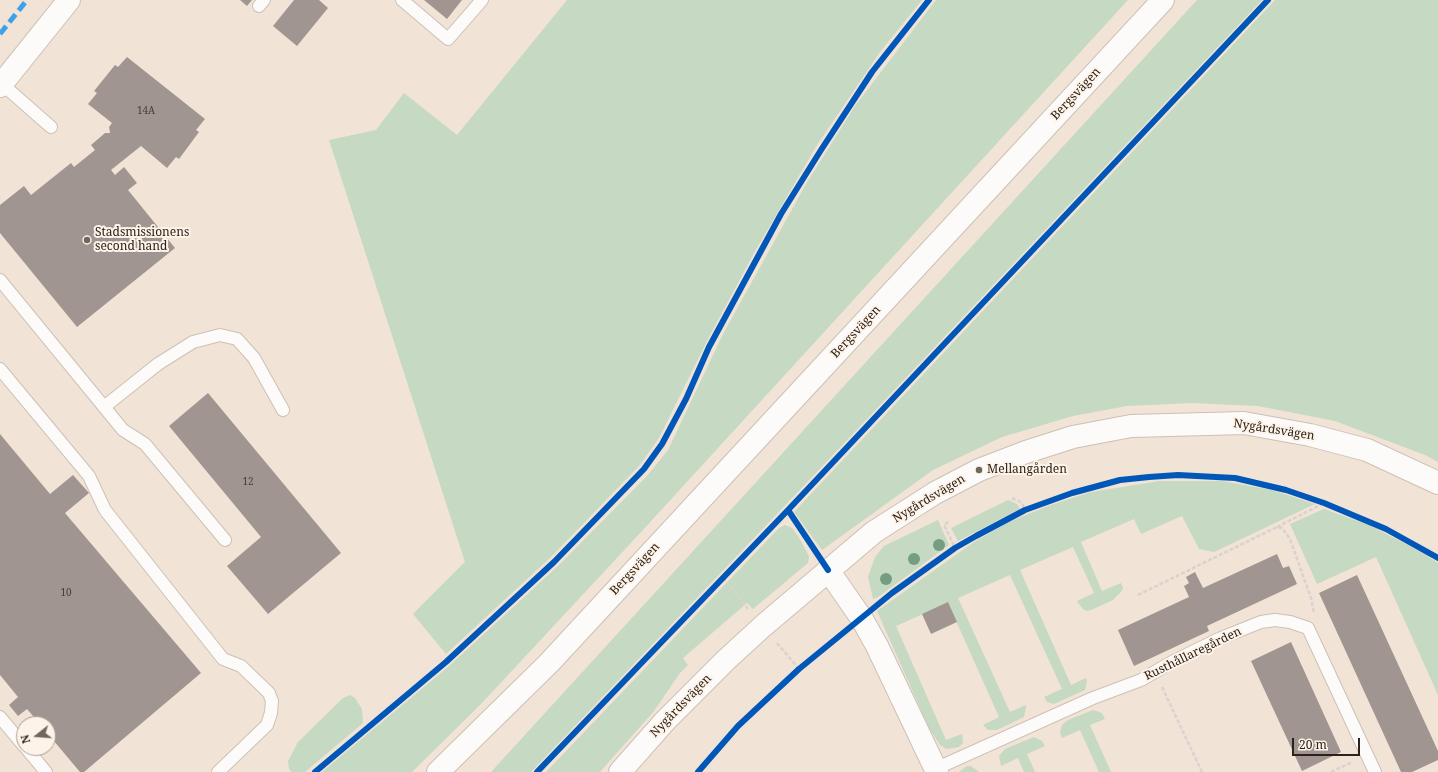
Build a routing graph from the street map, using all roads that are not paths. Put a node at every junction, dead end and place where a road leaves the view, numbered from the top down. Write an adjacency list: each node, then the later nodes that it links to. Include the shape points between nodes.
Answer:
1 (70, 0): 5 (street)
2 (402, 0): 3 (lane, via 448,39)
3 (482, 0)
4 (1163, 0): 14 (street, Bergsvägen)
5 (1, 85): 6 (lane)
6 (51, 127)
7 (0, 280): 9 (lane)
8 (0, 369): 20 (lane, via 89,476 105,510 223,659 241,666 269,693 272,701 267,725)
9 (104, 408): 10 (lane, via 158,364 193,342 220,335 237,339 254,358); 12 (lane, via 123,430 145,444)
10 (283, 410)
11 (1438, 483): 13 (street, Nygårdsvägen, via 1367,450 1244,423 1131,426 1074,437 979,470 935,493 874,532)
12 (225, 540)
13 (828, 570): 18 (street, via 855,608 877,646); 23 (street, Nygårdsvägen, via 726,660 665,721)
14 (548, 663): 21 (street, Bergsvägen); 22 (street, Bergsvägen)
15 (0, 717): 16 (lane)
16 (16, 736)
17 (33, 756): 19 (lane)
18 (936, 770): 24 (lane, Rusthållaregården, via 1093,698 1122,688 1221,638 1261,622 1275,620 1308,628)
19 (46, 772)
20 (218, 772)
21 (438, 772)
22 (457, 772)
23 (620, 772)
24 (1375, 772)

